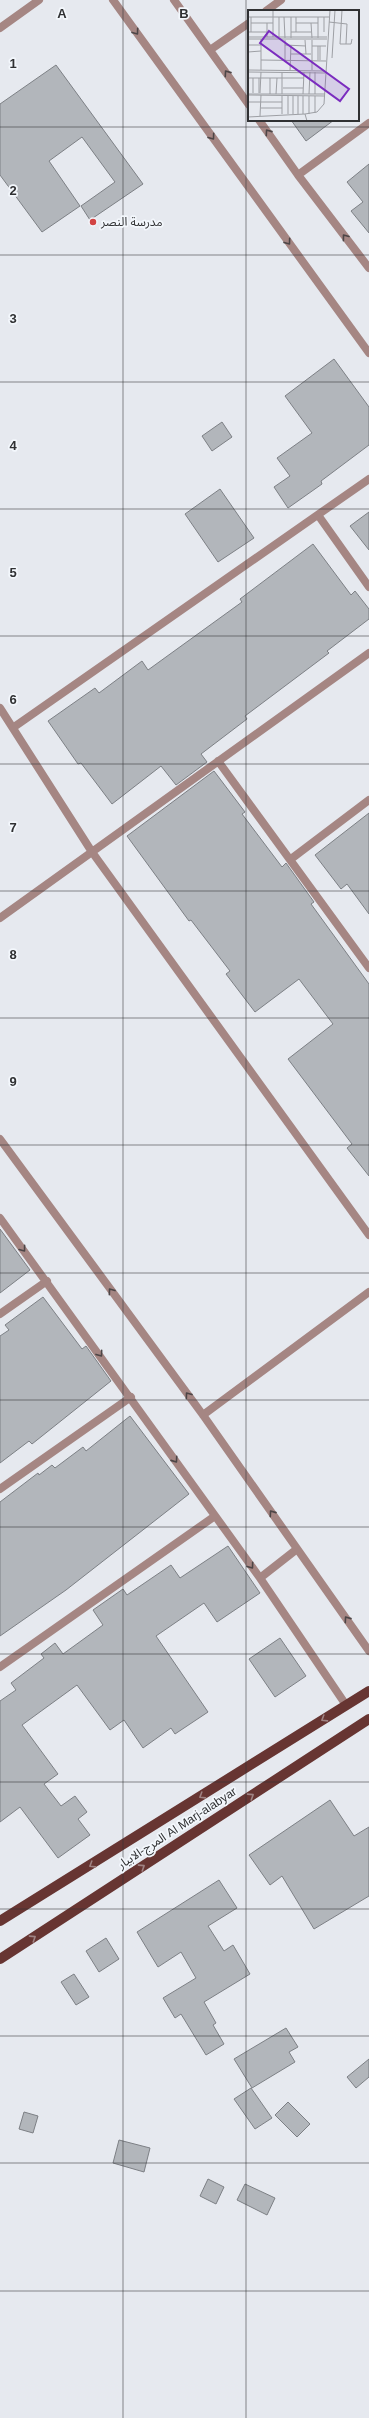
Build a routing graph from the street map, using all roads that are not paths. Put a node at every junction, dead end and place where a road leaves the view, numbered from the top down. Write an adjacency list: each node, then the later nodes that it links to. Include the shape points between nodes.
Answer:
1 (39, 0): 7 (street)
2 (113, 0): 14 (street, one-way to 14)
3 (174, 0): 8 (street)
4 (281, 0): 5 (street)
5 (267, 10)
6 (248, 24): 8 (street)
7 (0, 28)
8 (210, 50): 9 (street, one-way to 8)
9 (248, 104)
10 (260, 121): 12 (street, one-way to 10)
11 (369, 123): 12 (street)
12 (298, 175): 13 (street, one-way to 12)
13 (369, 268)
14 (369, 353)
15 (369, 479): 16 (street)
16 (318, 515): 17 (street); 20 (street)
17 (369, 587)
18 (369, 653): 21 (street)
19 (0, 708): 20 (street)
20 (14, 727): 23 (street)
21 (218, 761): 23 (street); 24 (street)
22 (369, 800): 24 (street)
23 (92, 852): 25 (street); 29 (street)
24 (291, 858): 26 (street)
25 (0, 918)
26 (369, 968)
27 (0, 1139): 34 (street, one-way to 27)
28 (0, 1218): 30 (street, one-way to 30)
29 (369, 1235)
30 (47, 1281): 32 (street); 33 (street, one-way to 33)
31 (369, 1292): 34 (street)
32 (0, 1314)
33 (131, 1397): 35 (street); 36 (street, one-way to 36)
34 (203, 1415): 37 (street, one-way to 34)
35 (0, 1489)
36 (215, 1516): 38 (street, one-way to 38); 40 (street)
37 (297, 1549): 38 (street); 39 (street, one-way to 37)
38 (260, 1578): 42 (street)
39 (369, 1651)
40 (0, 1667)
41 (369, 1691): 42 (main road, المرج-الابيار Al Marj-alabyar)
42 (346, 1705): 44 (main road, المرج-الابيار Al Marj-alabyar, one-way to 44)
43 (369, 1719): 45 (main road, المرج-الابيار Al Marj-alabyar, one-way to 43)
44 (0, 1921)
45 (0, 1959)

